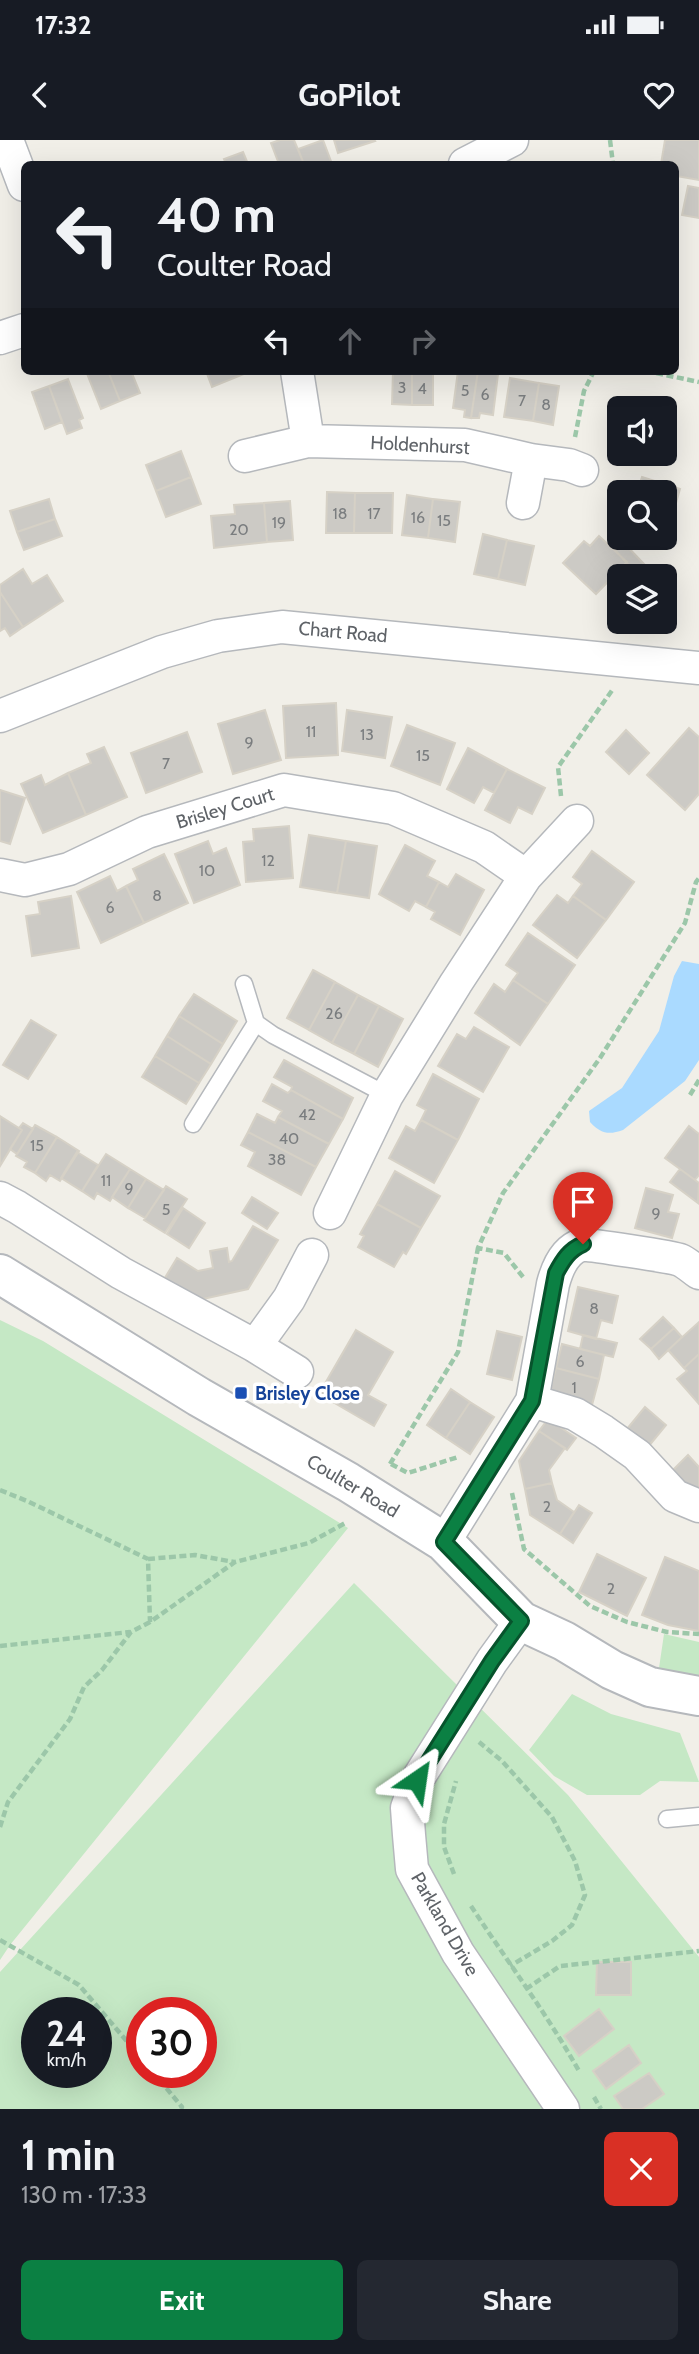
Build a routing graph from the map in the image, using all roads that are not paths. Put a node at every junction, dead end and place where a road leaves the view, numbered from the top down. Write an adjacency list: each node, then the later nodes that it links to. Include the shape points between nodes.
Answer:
1 (7, 140): 4 (street)
2 (512, 140): 3 (street)
3 (466, 155)
4 (21, 176)
5 (21, 331): 6 (street)
6 (0, 338)
7 (298, 375): 8 (street)
8 (308, 441): 9 (street, Holdenhurst); 10 (street, Holdenhurst, via 465,445)
9 (245, 456)
10 (531, 460): 11 (street, Holdenhurst); 12 (street)
11 (575, 467)
12 (523, 503)
13 (699, 668): 14 (street, Chart Road, via 282,627 218,636 162,652)
14 (0, 716)
15 (577, 821): 17 (street)
16 (0, 875): 17 (street, Brisley Court, via 25,880 69,869 147,832 284,790 393,808 484,847)
17 (526, 876): 20 (street)
18 (244, 984): 19 (lane)
19 (256, 1023): 20 (lane); 21 (lane)
20 (387, 1095): 23 (street)
21 (193, 1125)
22 (0, 1198): 27 (street, via 121,1273)
23 (330, 1213)
24 (312, 1255): 27 (street, via 289,1299)
25 (699, 1273): 29 (street, via 680,1260 601,1246 574,1248 561,1262 553,1284)
26 (0, 1274): 31 (street, Coulter Road)
27 (255, 1346): 28 (street)
28 (297, 1373)
29 (532, 1401): 30 (street, via 575,1414 603,1431 637,1455 675,1496); 31 (street)
30 (699, 1506)
31 (444, 1542): 32 (street, Coulter Road)
32 (521, 1621): 33 (street, Coulter Road, via 650,1687); 36 (street, Parkland Drive, via 417,1780 407,1808 409,1835 412,1869 458,1953)
33 (699, 1696)
34 (699, 1816): 35 (lane)
35 (667, 1819)
36 (563, 2109)

